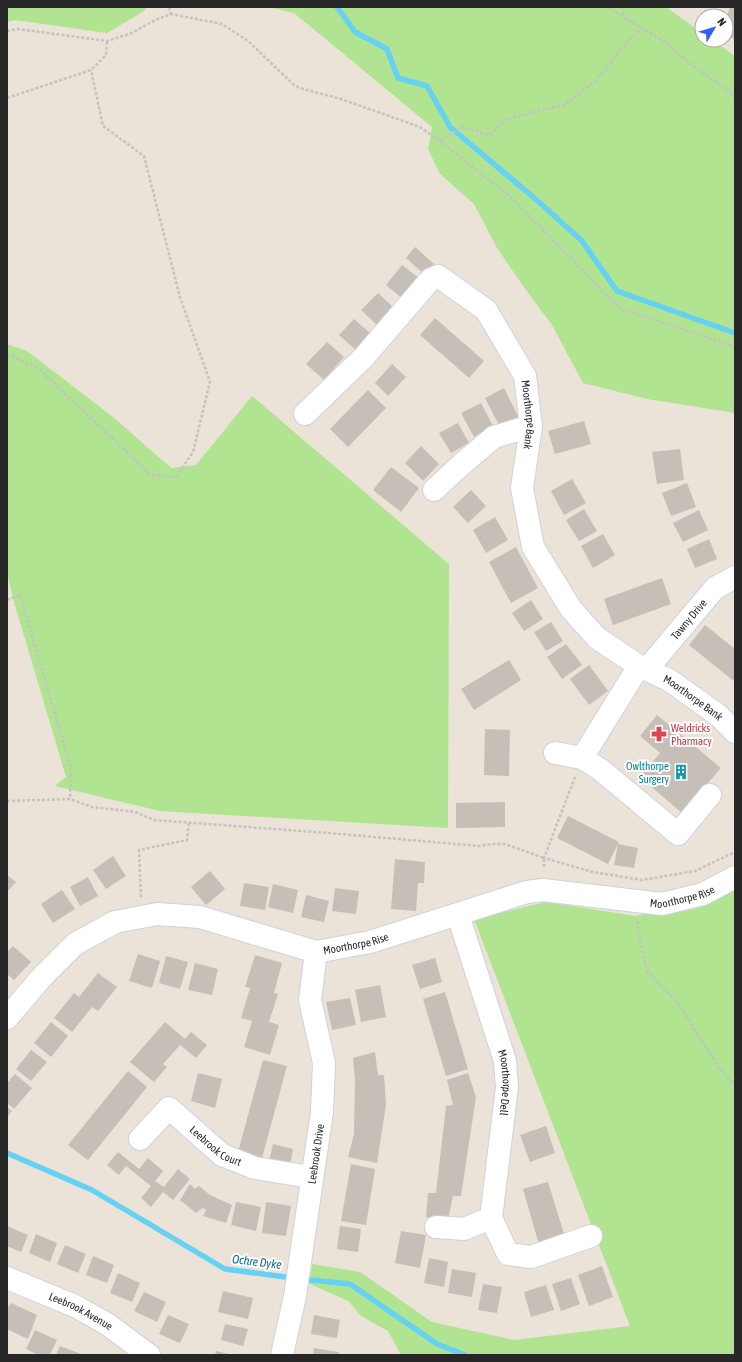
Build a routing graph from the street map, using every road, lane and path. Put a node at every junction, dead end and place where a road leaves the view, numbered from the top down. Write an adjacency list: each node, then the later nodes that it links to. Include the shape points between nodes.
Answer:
1 (169, 7): 4 (path)
2 (607, 7): 5 (path)
3 (622, 7): 5 (path)
4 (171, 15): 8 (path); 12 (path, via 222,24 248,41 294,85 341,98 420,127)
5 (625, 18): 6 (path)
6 (641, 28): 10 (path, via 663,41); 12 (path, via 596,80 564,105 505,120 490,135 462,127)
7 (7, 32): 8 (path, via 18,29)
8 (107, 41): 9 (path, via 106,55)
9 (91, 70): 11 (path); 14 (path, via 103,126 144,156 180,297 210,382 193,452 176,477 151,475 37,367)
10 (735, 96)
11 (7, 98)
12 (440, 141): 13 (path, via 513,199 618,308)
13 (735, 347)
14 (7, 355)
15 (305, 414): 16 (street, Moorthorpe Bank, via 364,357 431,279 438,276 486,310 525,376)
16 (531, 426): 17 (street, via 494,437); 20 (street, Moorthorpe Bank, via 522,488 533,547 570,609 597,638)
17 (434, 490)
18 (735, 577): 20 (street, Tawny Drive, via 715,588)
19 (7, 600): 25 (path, via 20,595 71,768)
20 (643, 667): 21 (street, Moorthorpe Bank, via 669,680 706,706); 23 (street, Tawny Drive)
21 (735, 732)
22 (555, 753): 23 (street)
23 (582, 758): 24 (street, via 601,770 678,834); 29 (path)
24 (710, 795)
25 (70, 799): 26 (path); 27 (path, via 92,807 135,812 154,820)
26 (7, 801)
27 (189, 823): 29 (path, via 479,846 506,844); 34 (path, via 187,840 139,850)
28 (735, 852): 29 (path, via 695,872 642,880 593,872)
29 (544, 858): 31 (path)
30 (735, 877): 32 (street, Moorthorpe Rise, via 697,896 662,904)
31 (543, 890): 32 (street, Moorthorpe Rise); 33 (street, Moorthorpe Rise, via 527,892)
32 (637, 902): 37 (path, via 638,932 648,971 676,1002 720,1069)
33 (458, 915): 35 (street, Moorthorpe Rise, via 370,942); 40 (street, Moorthorpe Dell, via 505,1061 507,1087)
34 (142, 917): 35 (street, Moorthorpe Rise, via 157,914 200,917); 36 (street, Moorthorpe Rise, via 115,922 75,944)
35 (316, 952): 39 (street, Leebrook Drive, via 310,1000 324,1063 322,1112)
36 (8, 1013)
37 (735, 1086)
38 (140, 1139): 39 (street, Leebrook Court, via 169,1108 222,1155 255,1168)
39 (311, 1177): 45 (street, Leebrook Drive, via 295,1296)
40 (491, 1218): 41 (street, via 464,1229); 42 (street, via 508,1254 531,1257)
41 (436, 1227)
42 (591, 1236)
43 (7, 1278): 44 (street, Leebrook Avenue, via 75,1306 107,1324)
44 (149, 1355)
45 (282, 1355)

